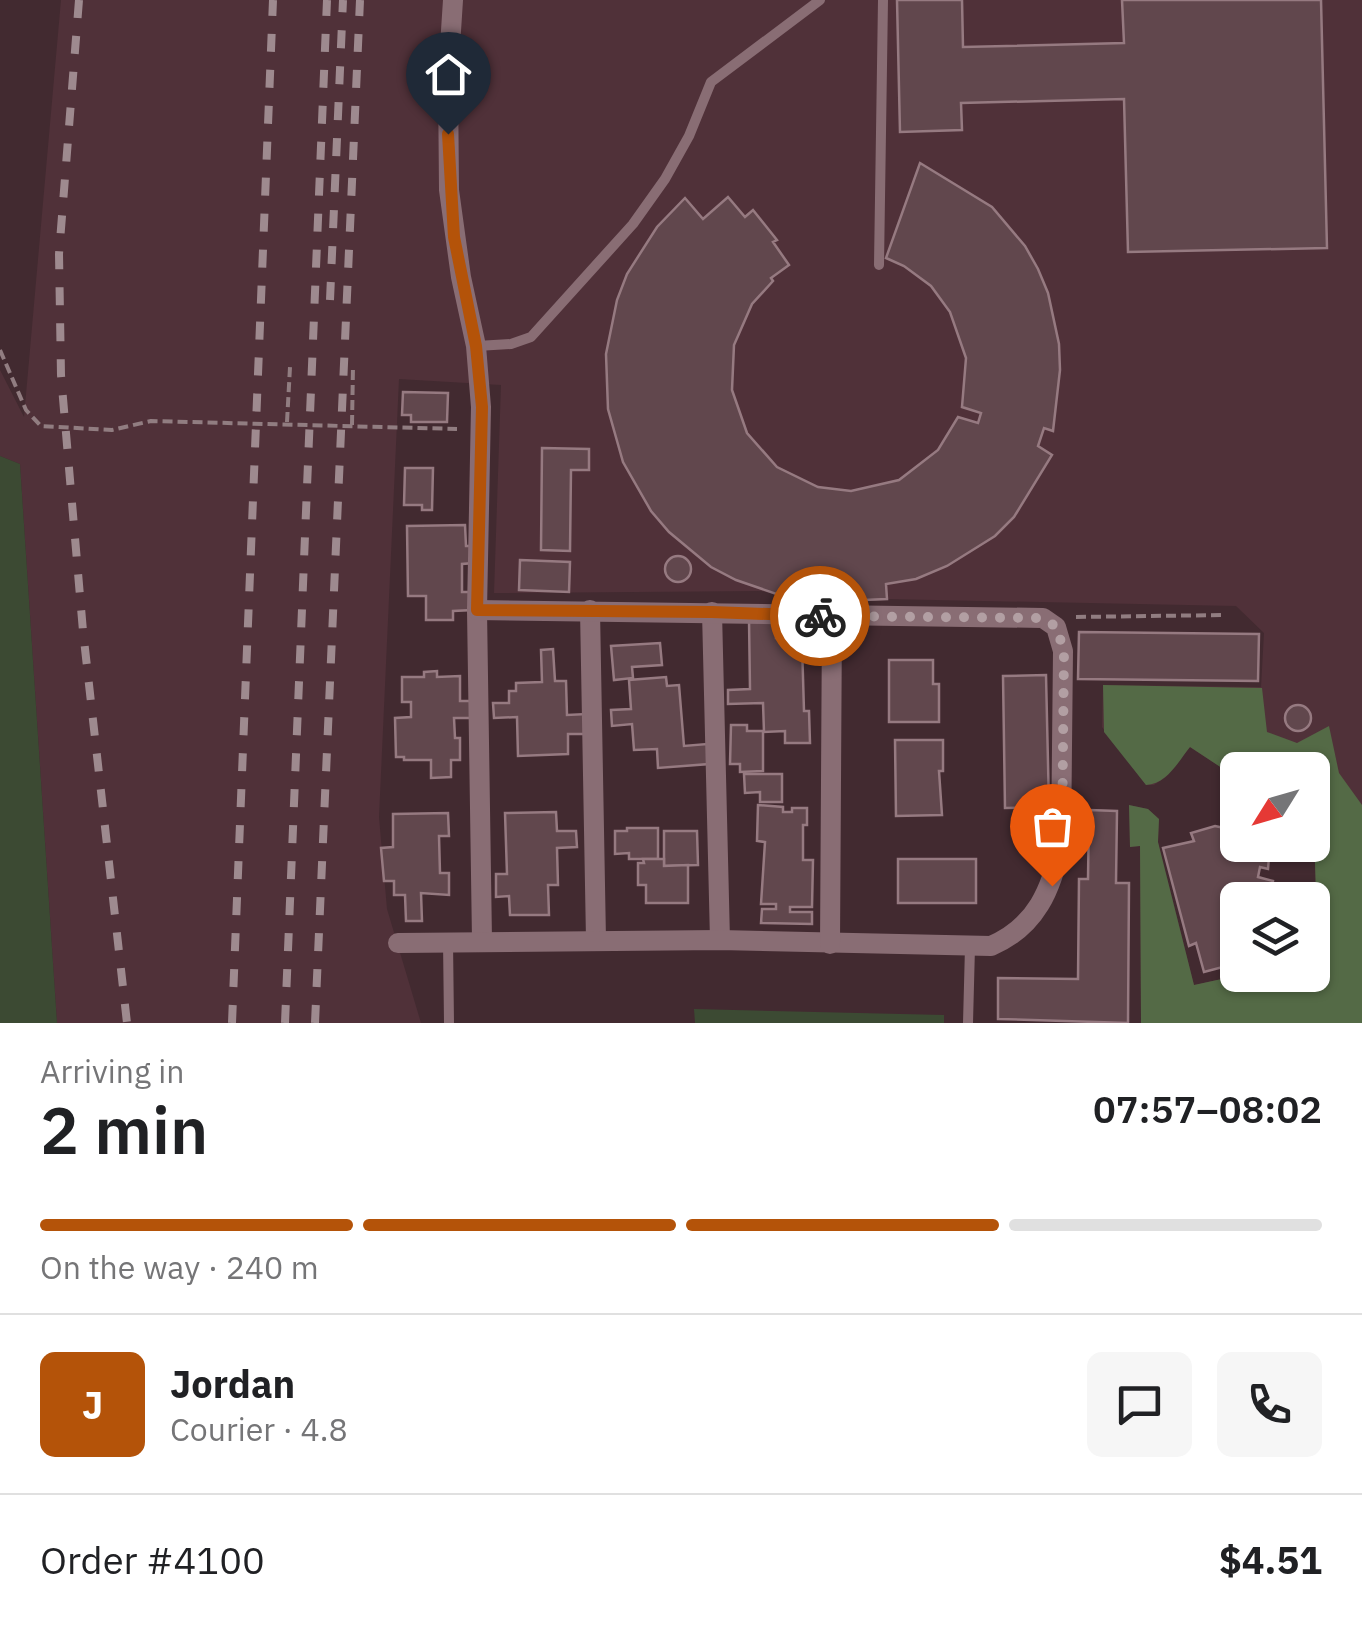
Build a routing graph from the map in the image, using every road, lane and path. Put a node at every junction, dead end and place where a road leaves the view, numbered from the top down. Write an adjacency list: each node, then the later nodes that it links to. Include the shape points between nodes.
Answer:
1 (453, 0): 5 (street, via 449,190)
2 (820, 0): 5 (lane, via 711,82 666,179 531,337)
3 (883, 0): 4 (lane)
4 (880, 265)
5 (476, 346): 12 (street, via 482,407)
6 (0, 350): 9 (path, via 26,410 41,426)
7 (353, 366): 10 (path)
8 (290, 367): 9 (path)
9 (286, 424): 10 (path)
10 (352, 425): 11 (path)
11 (464, 429)
12 (477, 610): 13 (street); 18 (street)
13 (590, 610): 14 (street); 19 (street)
14 (712, 612): 16 (street); 20 (street)
15 (1224, 615): 17 (path)
16 (832, 617): 17 (street); 23 (street)
17 (1037, 618): 24 (street, via 1056,626 1064,651 1062,843 1052,886 1032,916 1007,939)
18 (482, 940): 19 (street); 21 (street)
19 (596, 940): 20 (street)
20 (720, 940): 23 (street)
21 (448, 941): 22 (street); 25 (lane)
22 (398, 943)
23 (830, 944): 24 (street)
24 (970, 947): 26 (lane)
25 (449, 1023)
26 (968, 1023)

